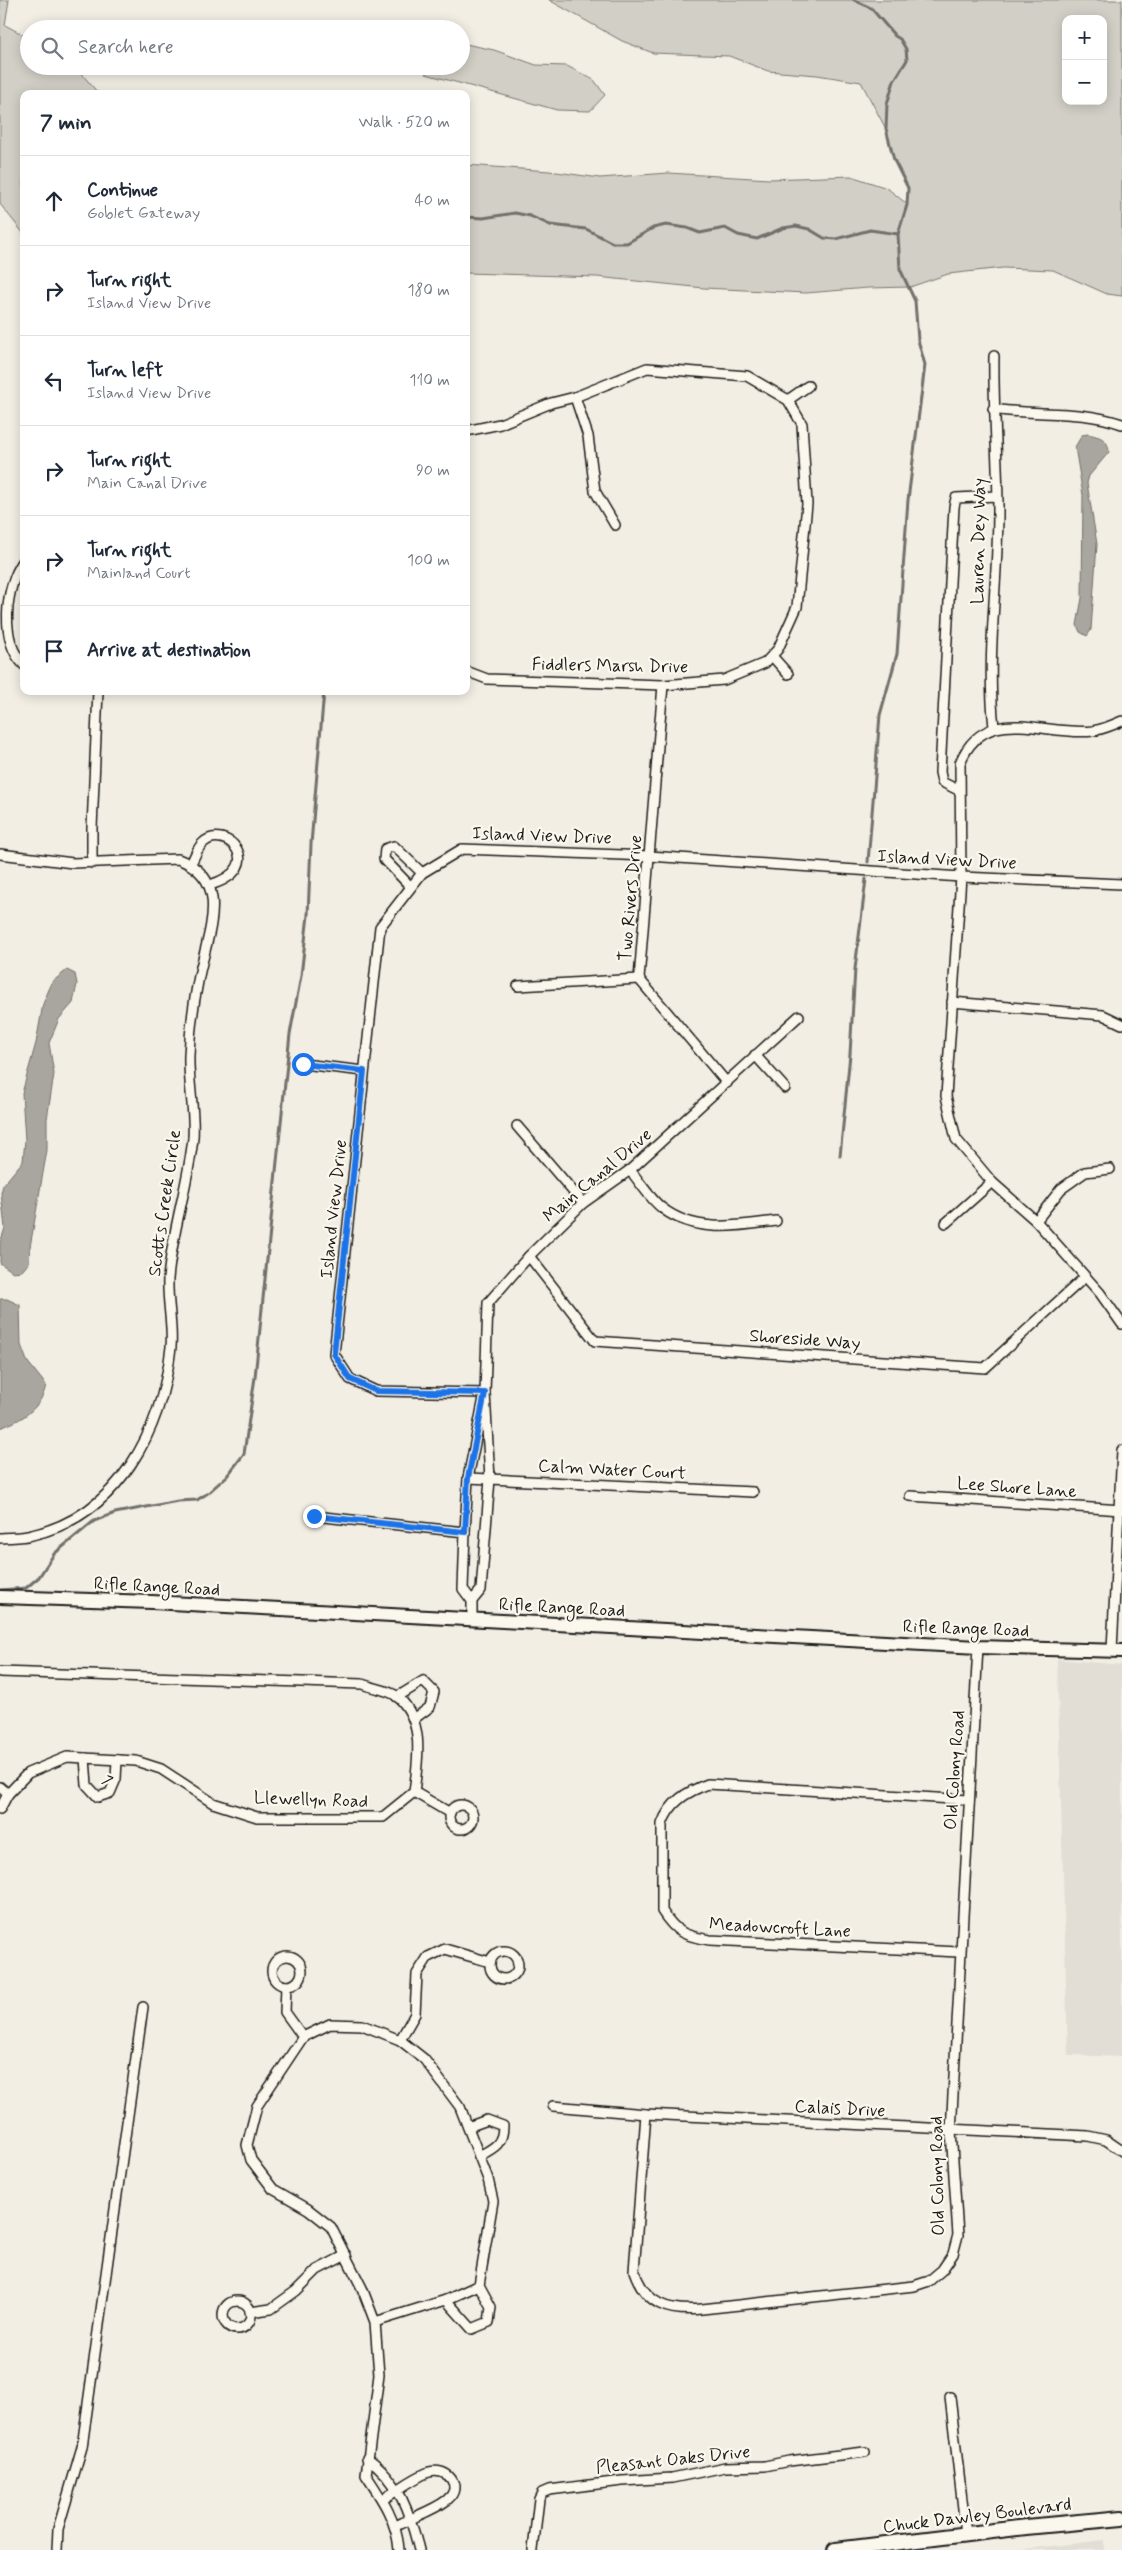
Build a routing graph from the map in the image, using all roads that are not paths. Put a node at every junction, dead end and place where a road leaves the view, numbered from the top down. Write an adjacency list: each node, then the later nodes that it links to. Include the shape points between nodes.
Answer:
1 (994, 356): 5 (street, Lauren Dey Way)
2 (808, 386): 4 (street)
3 (575, 398): 4 (street, Fiddlers Marsh Drive, via 647,368 747,376); 7 (street, Fiddlers Marsh Drive, via 551,403 500,424); 9 (street, via 588,436 595,492)
4 (788, 400): 11 (street, Fiddlers Marsh Drive, via 802,424 807,504 797,607)
5 (993, 410): 6 (street, via 1047,411 1105,418); 8 (street, Lauren Dey Way)
6 (1122, 424)
7 (470, 430)
8 (997, 496): 18 (street, Lauren Dey Way, via 989,692); 19 (street, via 956,498 954,507 940,772 942,782)
9 (615, 525)
10 (20, 566): 12 (street, via 12,579 4,638)
11 (772, 656): 14 (street); 15 (street, Fiddlers Marsh Drive, via 765,663 724,680)
12 (20, 661)
13 (470, 673): 15 (street, Fiddlers Marsh Drive, via 487,679)
14 (788, 674)
15 (663, 685): 21 (street, Two Rivers Drive)
16 (98, 695): 22 (street)
17 (1122, 721): 18 (street, via 1092,731)
18 (994, 728): 19 (street, via 986,730 966,748 960,763)
19 (958, 790): 25 (street)
20 (0, 854): 22 (street)
21 (649, 856): 24 (street, Island View Drive, via 462,849); 25 (street, Island View Drive); 29 (street, Two Rivers Drive)
22 (92, 863): 23 (street, via 178,858)
23 (191, 864): 26 (street); 26 (street, via 208,840 220,838 235,846 239,856 235,873 228,879)
24 (422, 873): 28 (street, Island View Drive); 28 (street, via 394,846 385,849 384,859)
25 (961, 877): 27 (street, Island View Drive); 31 (street)
26 (210, 884): 59 (street, Scotts Creek Circle, via 213,904 197,986 189,1055 193,1136 188,1179 173,1237 168,1281 171,1346 160,1405 141,1451 113,1490 77,1518 32,1536)
27 (1122, 884)
28 (410, 886): 36 (street, Island View Drive, via 380,927)
29 (639, 979): 30 (street); 37 (street, Two Rivers Drive)
30 (518, 986)
31 (952, 1002): 33 (street, via 1103,1015); 42 (street, via 946,1096 956,1139)
32 (799, 1016): 34 (street, Main Canal Drive)
33 (1122, 1024)
34 (755, 1054): 37 (street, Main Canal Drive); 38 (street)
35 (303, 1064): 36 (street)
36 (364, 1071): 50 (street, Island View Drive, via 334,1354 350,1379 376,1391)
37 (727, 1083): 41 (street, Main Canal Drive)
38 (784, 1088)
39 (517, 1126): 43 (street)
40 (1110, 1169): 44 (street, via 1085,1172 1060,1189)
41 (630, 1170): 43 (street, Main Canal Drive); 45 (street, via 662,1208 694,1225 734,1227)
42 (992, 1182): 44 (street); 46 (street)
43 (583, 1203): 47 (street, Main Canal Drive)
44 (1036, 1220): 48 (street)
45 (776, 1221)
46 (946, 1223)
47 (529, 1256): 48 (street, Shoreside Way, via 595,1341 985,1368); 50 (street, Main Canal Drive, via 488,1303)
48 (1085, 1277): 49 (street)
49 (1122, 1324)
50 (485, 1393): 52 (street, Main Canal Drive); 53 (street, Main Canal Drive)
51 (1122, 1450): 56 (street)
52 (468, 1478): 53 (street, Calm Water Court); 58 (street, Main Canal Drive)
53 (490, 1479): 54 (street, Calm Water Court); 61 (street, Main Canal Drive, via 482,1590)
54 (753, 1492)
55 (910, 1496): 56 (street, Lee Shore Lane)
56 (1120, 1510): 64 (street)
57 (314, 1516): 58 (street)
58 (465, 1532): 61 (street, Main Canal Drive, via 463,1588)
59 (0, 1538)
60 (0, 1597): 62 (main road, Rifle Range Road)
61 (472, 1601): 62 (street, Main Canal Drive)
62 (472, 1620): 63 (main road, Rifle Range Road)
63 (978, 1647): 64 (main road, Rifle Range Road); 73 (street, Old Colony Road)
64 (1117, 1650)
65 (0, 1672): 66 (street, via 362,1684)
66 (397, 1696): 67 (street); 67 (street, via 423,1681 434,1692 430,1706)
67 (414, 1719): 71 (street, via 417,1724 418,1760)
68 (85, 1758): 69 (street, Llewellyn Road); 69 (street, 1, via 87,1785 98,1798 110,1793 116,1779); 72 (street, Llewellyn Road, via 67,1757 28,1773)
69 (117, 1760): 71 (street, Llewellyn Road, via 136,1761 161,1769 213,1803 257,1817 383,1817)
70 (0, 1787): 72 (street)
71 (414, 1792): 75 (street)
72 (8, 1794): 74 (street, Llewellyn Road)
73 (969, 1800): 76 (street, Old Colony Road); 76 (street, Meadowcroft Lane, via 708,1784 678,1798 667,1810 662,1824 662,1912 681,1933 710,1940)
74 (0, 1809)
75 (450, 1813)
76 (960, 1952): 85 (street, Old Colony Road)
77 (490, 1962): 81 (street, via 445,1949 428,1957 417,1974 415,2014)
78 (286, 1986): 80 (street, via 285,2012)
79 (143, 2007): 102 (street, via 82,2447 58,2529)
80 (303, 2037): 81 (street, via 330,2024 362,2025); 88 (street, via 257,2106 247,2145 251,2160 273,2188 331,2227)
81 (400, 2040): 84 (street, via 424,2059 442,2080 460,2107)
82 (553, 2106): 83 (street, Calais Drive)
83 (646, 2114): 85 (street, Calais Drive); 85 (street, Old Colony Road, via 634,2271 639,2286 650,2297 665,2308 680,2311 914,2286 929,2281 953,2254 958,2235)
84 (468, 2127): 87 (street); 87 (street, via 487,2120 503,2126 503,2138)
85 (951, 2130): 86 (street, Calais Drive, via 1088,2136 1106,2140)
86 (1122, 2151)
87 (479, 2156): 89 (street, via 493,2201)
88 (346, 2255): 91 (street, via 316,2270 271,2310); 92 (street)
89 (479, 2284): 90 (street); 90 (street, via 491,2307 489,2322 472,2329)
90 (446, 2300): 92 (street)
91 (250, 2312)
92 (375, 2322): 95 (street, via 379,2375)
93 (950, 2397): 101 (street)
94 (865, 2452): 105 (street, Pleasant Oaks Drive, via 765,2466 725,2467 672,2478 549,2490 539,2499)
95 (367, 2458): 96 (street, via 380,2467); 97 (street, via 366,2475)
96 (397, 2491): 97 (street); 98 (street); 98 (street, via 438,2470 447,2473 455,2485 447,2500)
97 (383, 2499): 100 (street)
98 (410, 2518): 100 (street); 104 (street)
99 (1122, 2518): 101 (main road, Chuck Dawley Boulevard)
100 (396, 2526): 103 (street)
101 (966, 2534): 106 (main road, Chuck Dawley Boulevard)
102 (57, 2550)
103 (399, 2550)
104 (419, 2550)
105 (534, 2550)
106 (836, 2550)

